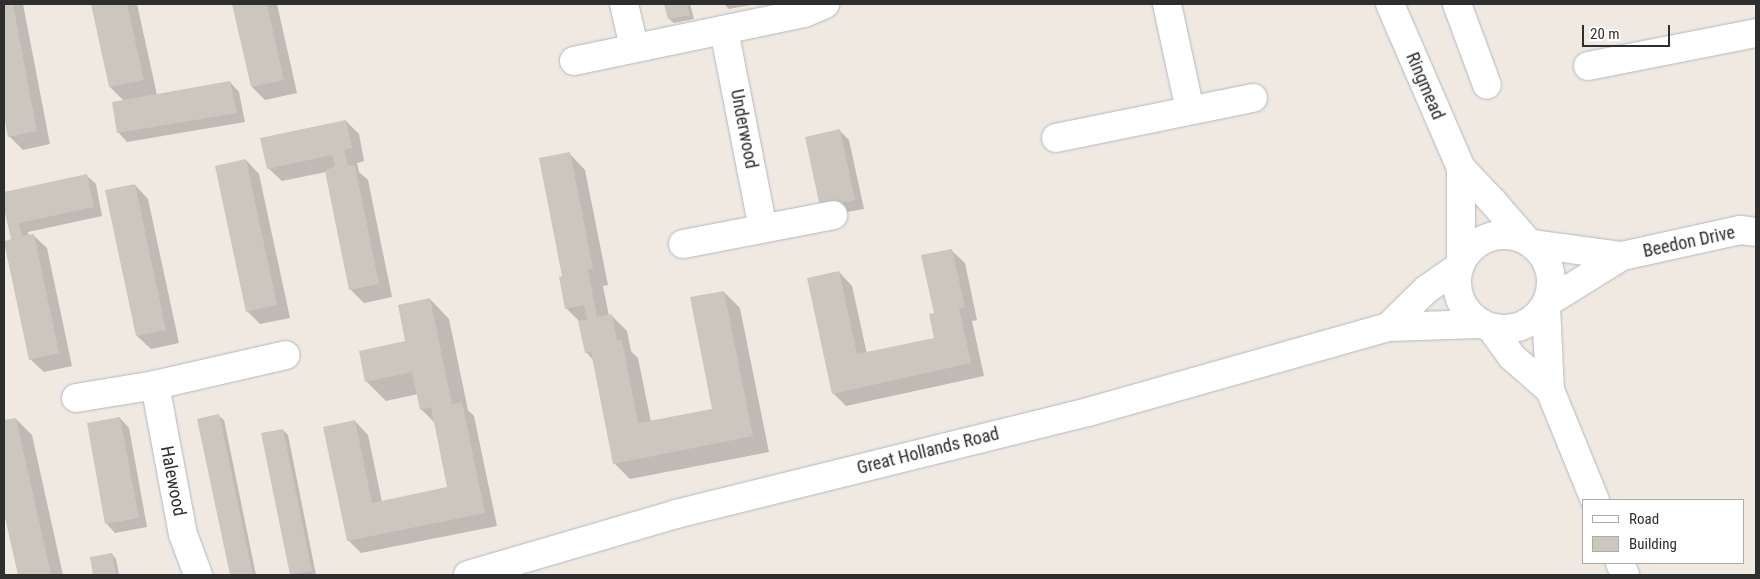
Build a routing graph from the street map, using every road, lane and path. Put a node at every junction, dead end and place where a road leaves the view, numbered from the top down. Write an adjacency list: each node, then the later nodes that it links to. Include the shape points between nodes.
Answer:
1 (624, 4): 8 (street)
2 (826, 4): 6 (street)
3 (1167, 4): 13 (street)
4 (1390, 4): 15 (street, Ringmead)
5 (1457, 4): 11 (street)
6 (724, 30): 8 (street); 17 (street, Underwood)
7 (1756, 33): 10 (street)
8 (634, 47): 9 (street)
9 (574, 61)
10 (1588, 66)
11 (1487, 85)
12 (1253, 98): 13 (street)
13 (1190, 110): 14 (street)
14 (1056, 138)
15 (1461, 168): 19 (street, Ringmead); 22 (street, Ringmead)
16 (833, 215): 17 (street)
17 (763, 228): 20 (street)
18 (1756, 232): 21 (street, Beedon Drive, via 1740,230)
19 (1529, 242): 21 (street, Beedon Drive); 22 (street, via 1510,235 1482,240); 23 (street, via 1544,256 1550,270 1552,286)
20 (683, 244)
21 (1622, 256): 23 (street, Beedon Drive)
22 (1460, 264): 24 (street, via 1456,283 1460,299 1468,313); 25 (street, Great Hollands Road, via 1427,289)
23 (1547, 304): 24 (street, via 1536,318 1523,326 1507,330); 28 (street)
24 (1486, 326): 25 (street, Great Hollands Road, via 1434,324); 28 (street, via 1511,356)
25 (1388, 327): 32 (street, Great Hollands Road, via 1088,412 676,514)
26 (286, 355): 27 (street)
27 (155, 385): 29 (street); 31 (street, Halewood, via 183,534)
28 (1550, 390): 30 (street)
29 (76, 398)
30 (1595, 499)
31 (198, 575)
32 (468, 575)

